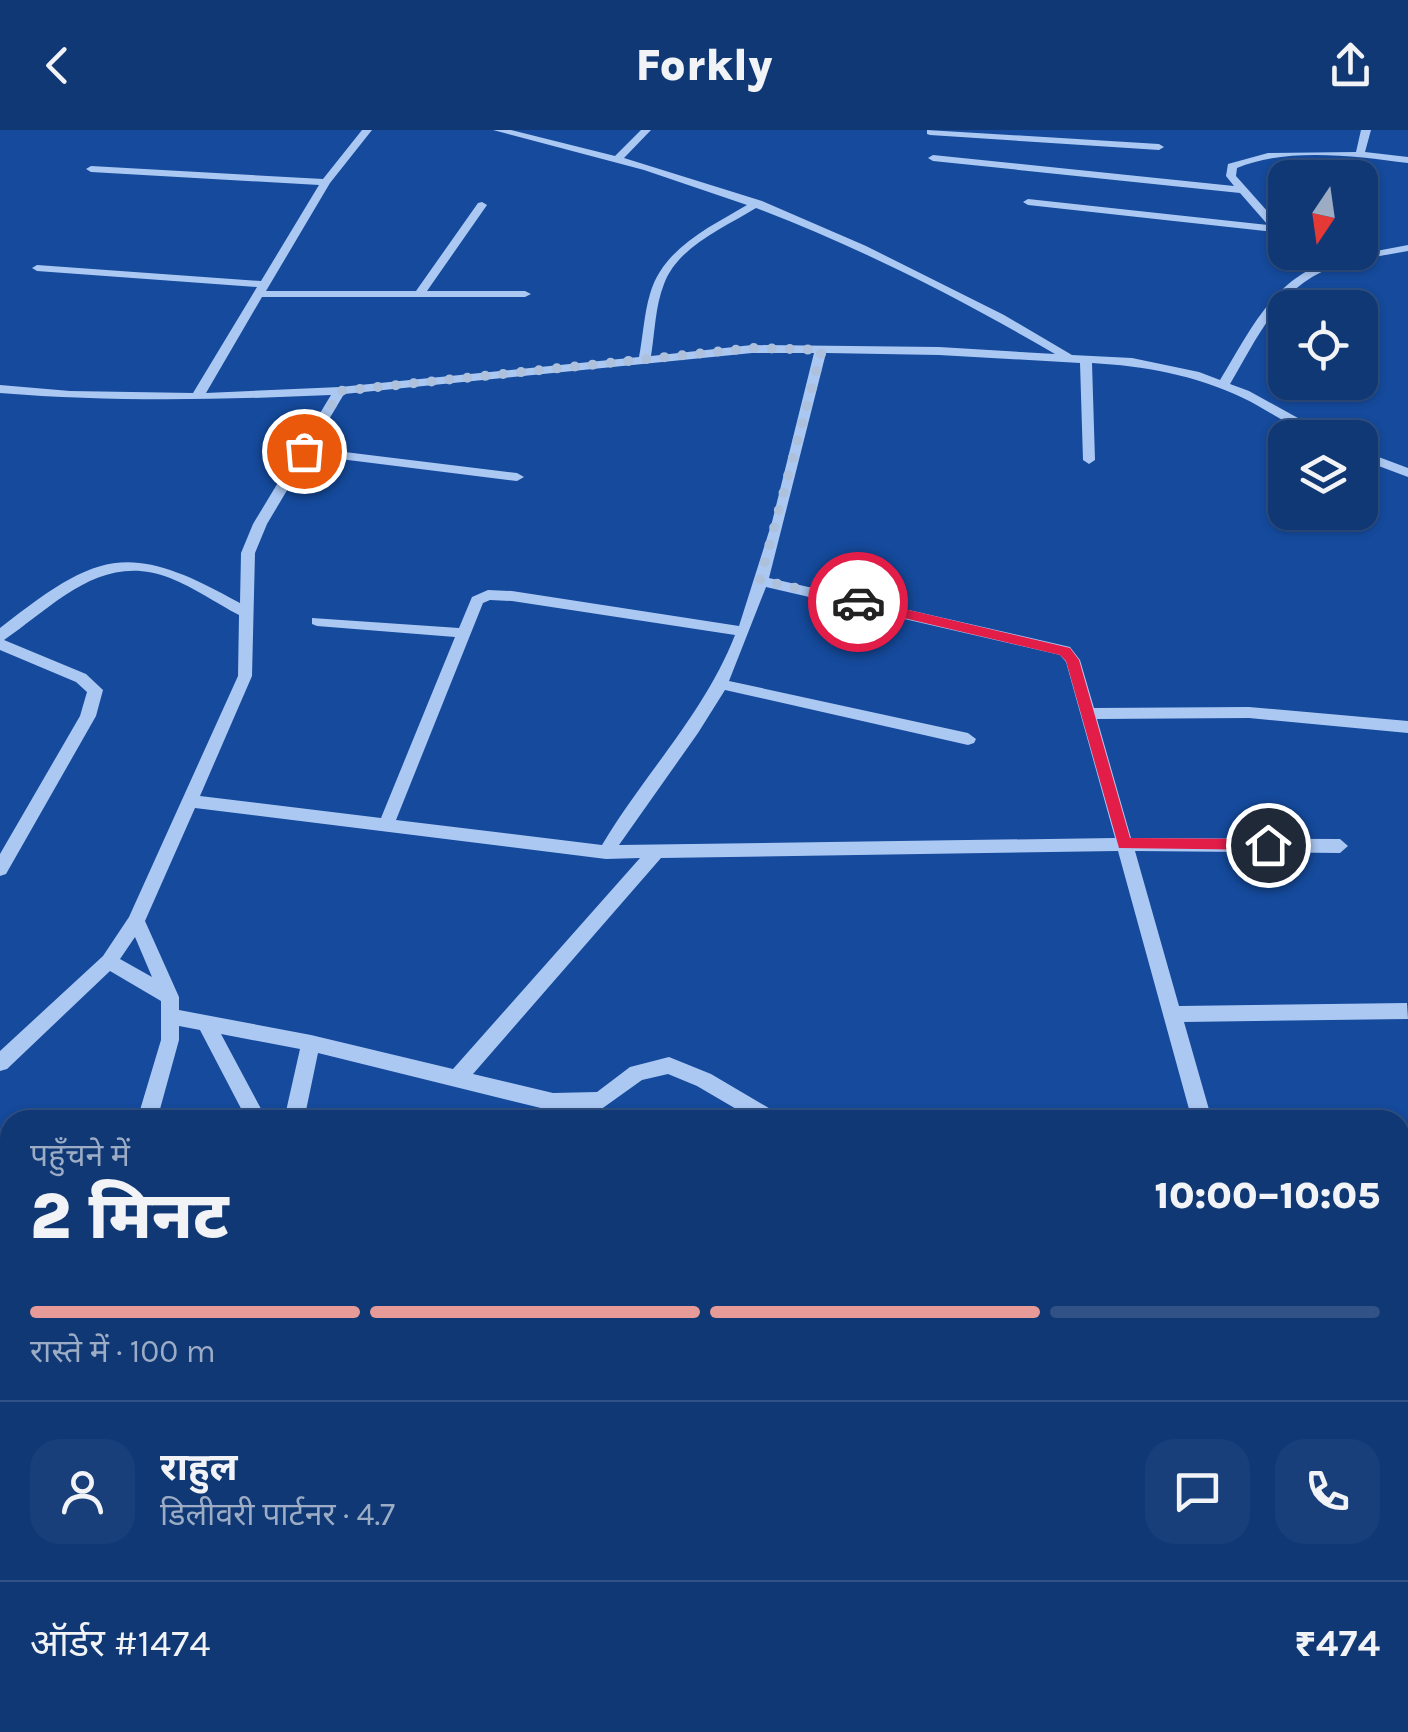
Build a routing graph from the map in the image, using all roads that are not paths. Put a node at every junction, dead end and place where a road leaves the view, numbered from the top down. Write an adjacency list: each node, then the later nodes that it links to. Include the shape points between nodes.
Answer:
1 (367, 130): 14 (street)
2 (498, 130): 10 (street)
3 (646, 130): 10 (street)
4 (1062, 130): 7 (street)
5 (1366, 130): 9 (street)
6 (930, 132): 7 (street)
7 (1066, 142): 8 (street)
8 (1159, 147)
9 (1360, 154): 12 (street); 15 (street, via 1243,160 1232,166 1231,176)
10 (618, 158): 16 (street)
11 (934, 158): 15 (street)
12 (1408, 160)
13 (91, 170): 14 (street)
14 (326, 182): 24 (street)
15 (1243, 190): 19 (street)
16 (758, 202): 28 (street, via 678,256 663,274); 29 (street, via 901,262)
17 (1028, 202): 20 (street)
18 (482, 205): 25 (street)
19 (1268, 219)
20 (1268, 232)
21 (1408, 248): 23 (street)
22 (38, 268): 24 (street)
23 (1313, 271): 30 (street, via 1277,299)
24 (260, 289): 25 (street); 33 (street)
25 (419, 294): 26 (street)
26 (525, 294)
27 (822, 350): 28 (street, via 752,348); 29 (street); 40 (street)
28 (646, 359): 32 (street)
29 (1079, 359): 30 (street, via 1132,362); 36 (street)
30 (1223, 386): 34 (street)
31 (0, 389): 33 (street)
32 (340, 391): 33 (street); 35 (street)
33 (197, 397)
34 (1292, 420)
35 (304, 451): 39 (street); 41 (street, via 248,553)
36 (1089, 460)
37 (1378, 462): 38 (street)
38 (1408, 474)
39 (516, 477)
40 (760, 580): 43 (street); 48 (street, via 1065,651)
41 (247, 613): 45 (street, via 166,571 129,565 96,569 64,586); 51 (street, via 245,676)
42 (317, 620): 44 (street)
43 (741, 631): 44 (street, via 488,595 476,600); 47 (street)
44 (461, 633): 52 (street)
45 (0, 636)
46 (0, 644): 57 (street, via 95,690 88,716)
47 (720, 684): 50 (street); 55 (street)
48 (1088, 714): 49 (street, via 1248,710); 53 (street)
49 (1408, 728)
50 (968, 739)
51 (190, 801): 52 (street); 58 (street)
52 (387, 823): 55 (street)
53 (1124, 844): 54 (street); 56 (street); 62 (street)
54 (1340, 846)
55 (606, 852): 56 (street)
56 (654, 853): 66 (street)
57 (0, 868)
58 (136, 921): 59 (street); 60 (street)
59 (109, 961): 60 (street); 65 (street)
60 (170, 1006): 63 (street); 67 (street, via 170,1040)
61 (1407, 1011): 62 (street)
62 (1172, 1014): 71 (street)
63 (206, 1022): 64 (street); 68 (street)
64 (310, 1043): 66 (street); 69 (street)
65 (0, 1064)
66 (456, 1080): 70 (street, via 553,1102 600,1100 638,1073 669,1065)
67 (150, 1110)
68 (252, 1110)
69 (296, 1110)
70 (755, 1110)
71 (1199, 1110)

